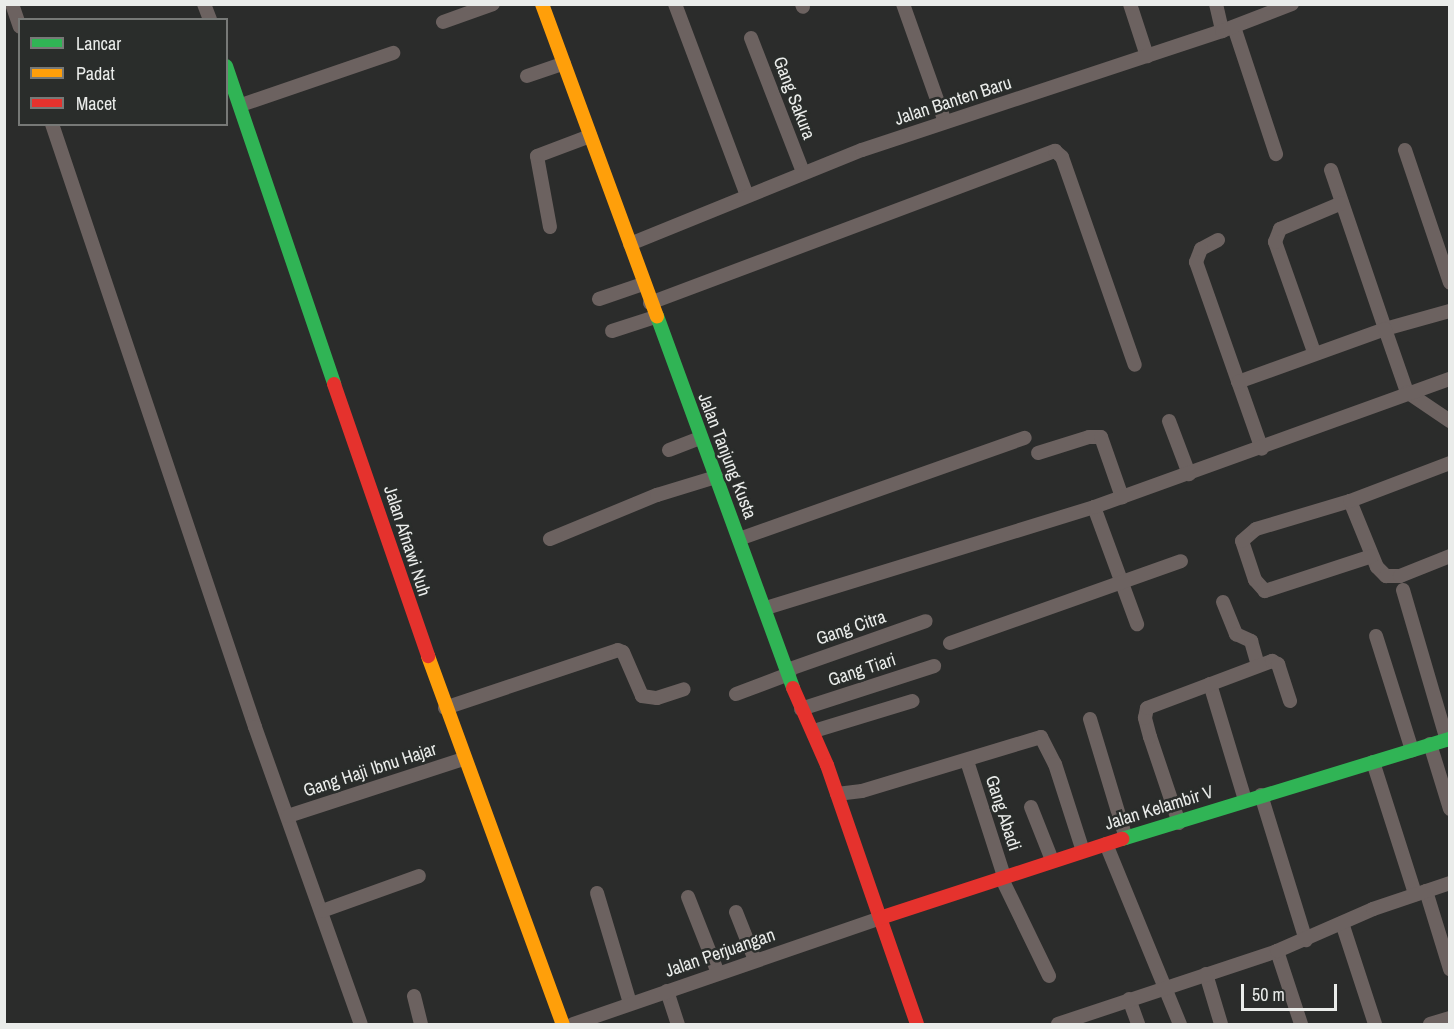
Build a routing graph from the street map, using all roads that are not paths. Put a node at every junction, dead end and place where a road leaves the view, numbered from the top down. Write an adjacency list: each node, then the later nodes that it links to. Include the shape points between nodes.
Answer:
1 (12, 4): 9 (street)
2 (493, 4): 10 (street)
3 (542, 4): 15 (street, Jalan Tanjung Kusta)
4 (675, 4): 26 (street)
5 (903, 4): 19 (street)
6 (1130, 4): 14 (street)
7 (1216, 4): 11 (street)
8 (1292, 4): 11 (street, Jalan Banten Baru)
9 (18, 21)
10 (444, 22)
11 (1228, 29): 14 (street, Jalan Banten Baru); 23 (street)
12 (751, 38): 25 (street, Gang Sakura)
13 (393, 53): 18 (street)
14 (1147, 56): 19 (street, Jalan Banten Baru)
15 (564, 63): 17 (street); 21 (street, Jalan Tanjung Kusta)
16 (228, 71): 18 (street, Jalan Afnawi Nuh)
17 (527, 76)
18 (241, 105): 78 (street, Jalan Afnawi Nuh)
19 (945, 122): 25 (street, Jalan Banten Baru)
20 (53, 126): 93 (street)
21 (590, 136): 28 (street, via 537,156); 30 (street, Jalan Tanjung Kusta)
22 (1406, 150): 31 (street)
23 (1276, 154)
24 (1331, 170): 27 (street)
25 (803, 172): 26 (street, Jalan Banten Baru)
26 (747, 196): 30 (street, Jalan Banten Baru)
27 (1342, 203): 37 (street); 39 (street, via 1280,230 1275,242)
28 (550, 227)
29 (1218, 240): 42 (street, via 1205,245 1196,255 1196,262)
30 (630, 244): 32 (street, Jalan Tanjung Kusta)
31 (1449, 283)
32 (643, 284): 33 (street); 34 (street, Jalan Tanjung Kusta)
33 (598, 299)
34 (650, 303): 36 (street, Jalan Tanjung Kusta); 40 (street, via 1055,151 1062,157)
35 (1449, 311): 37 (street)
36 (655, 317): 38 (street); 46 (street, Jalan Tanjung Kusta)
37 (1385, 329): 39 (street); 43 (street)
38 (612, 331)
39 (1314, 352): 42 (street)
40 (1136, 365)
41 (1449, 380): 43 (street)
42 (1238, 381): 48 (street)
43 (1407, 392): 44 (street); 48 (street)
44 (1448, 415)
45 (1169, 421): 52 (street)
46 (701, 438): 49 (street); 53 (street, Jalan Tanjung Kusta)
47 (1025, 438): 58 (street)
48 (1262, 449): 52 (street)
49 (669, 450)
50 (1038, 453): 54 (street, via 1101,437)
51 (1449, 464): 55 (street)
52 (1189, 474): 54 (street)
53 (716, 477): 57 (street, via 657,495); 58 (street, Jalan Tanjung Kusta)
54 (1122, 497): 56 (street)
55 (1350, 501): 59 (street); 59 (street, via 1245,535 1242,541 1252,574 1260,588 1269,592)
56 (1094, 507): 62 (street); 65 (street)
57 (550, 539)
58 (739, 539): 65 (street, Jalan Tanjung Kusta)
59 (1372, 556): 60 (street, via 1380,573 1392,577)
60 (1449, 556)
61 (1181, 561): 62 (street)
62 (1123, 582): 67 (street); 69 (street)
63 (1403, 590): 82 (street)
64 (1223, 602): 70 (street, via 1236,634 1251,641)
65 (766, 608): 72 (street, Jalan Tanjung Kusta)
66 (926, 621): 72 (street, Gang Citra)
67 (1137, 624)
68 (1376, 636): 84 (street)
69 (950, 643)
70 (1258, 665): 73 (street); 77 (street, via 1276,661)
71 (934, 666): 79 (street, Gang Tiari)
72 (788, 672): 75 (street, Gang Citra); 79 (street, Jalan Tanjung Kusta)
73 (1210, 684): 90 (street); 94 (street, via 1145,710 1154,752)
74 (684, 689): 78 (street, via 657,698 642,696 623,652 618,650)
75 (736, 694)
76 (913, 701): 81 (street)
77 (1290, 701)
78 (445, 708): 85 (street, Jalan Afnawi Nuh)
79 (801, 709): 81 (street, Jalan Tanjung Kusta)
80 (1090, 719): 95 (street)
81 (814, 730): 88 (street, Jalan Tanjung Kusta)
82 (1448, 740): 83 (street, Jalan Kelambir V)
83 (1430, 744): 84 (street, Jalan Kelambir V); 92 (street)
84 (1412, 750): 87 (street, Jalan Kelambir V)
85 (463, 759): 93 (street, Gang Haji Ibnu Hajar); 125 (street, Jalan Afnawi Nuh)
86 (967, 761): 88 (street, via 862,791); 97 (street, via 1043,738); 100 (street, Gang Abadi)
87 (1373, 762): 89 (street, Jalan Kelambir V); 102 (street)
88 (837, 794): 107 (street, Jalan Tanjung Kusta)
89 (1261, 795): 90 (street, Jalan Kelambir V); 109 (street)
90 (1245, 800): 94 (street, Jalan Kelambir V)
91 (1032, 807): 98 (street)
92 (1449, 809)
93 (288, 816): 105 (street)
94 (1179, 823): 95 (street, Jalan Kelambir V)
95 (1126, 838): 96 (street, Jalan Kelambir V)
96 (1106, 844): 97 (street, Jalan Kelambir V); 116 (street)
97 (1083, 850): 98 (street, Jalan Kelambir V)
98 (1052, 860): 100 (street, Jalan Kelambir V)
99 (419, 876): 105 (street)
100 (1003, 877): 107 (street, Jalan Kelambir V); 115 (street, Gang Abadi)
101 (1449, 883): 102 (street)
102 (1420, 892): 108 (street); 112 (street)
103 (597, 893): 120 (street)
104 (688, 897): 113 (street)
105 (322, 910): 123 (street)
106 (736, 912): 111 (street)
107 (880, 918): 111 (street, Jalan Perjuangan); 128 (street, Jalan Tanjung Kusta)
108 (1342, 923): 109 (street); 134 (street)
109 (1306, 940): 110 (street)
110 (1277, 951): 114 (street); 133 (street)
111 (755, 960): 113 (street, Jalan Perjuangan)
112 (1449, 969)
113 (718, 973): 117 (street, Jalan Perjuangan)
114 (1206, 974): 116 (street); 132 (street)
115 (1049, 976)
116 (1167, 987): 119 (street); 131 (street)
117 (667, 991): 120 (street, Jalan Perjuangan); 127 (street)
118 (414, 996): 124 (street)
119 (1129, 999): 122 (street); 130 (street)
120 (630, 1003): 126 (street, Jalan Perjuangan)
121 (1449, 1018): 135 (street)
122 (1078, 1021): 129 (street)
123 (361, 1024)
124 (421, 1024)
125 (562, 1024)
126 (573, 1024)
127 (678, 1024)
128 (917, 1024)
129 (1058, 1024)
130 (1138, 1024)
131 (1180, 1024)
132 (1221, 1024)
133 (1301, 1024)
134 (1375, 1024)
135 (1430, 1024)

